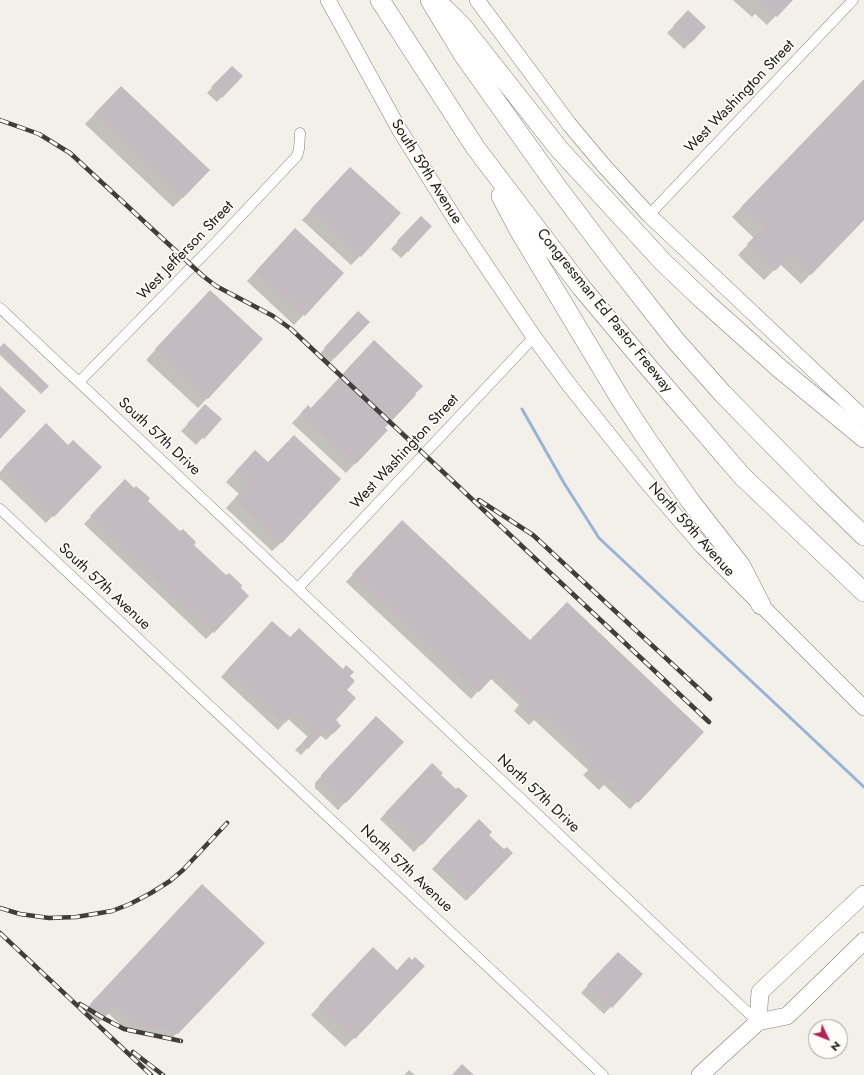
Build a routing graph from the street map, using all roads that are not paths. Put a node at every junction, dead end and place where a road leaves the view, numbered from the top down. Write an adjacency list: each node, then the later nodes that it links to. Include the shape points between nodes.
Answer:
1 (328, 0): 11 (main road, South 59th Avenue, via 399,129 458,224)
2 (380, 0): 8 (highway, Congressman Ed Pastor Freeway)
3 (430, 0): 16 (highway, via 464,56 558,188 676,341 723,394)
4 (437, 0): 14 (highway, via 462,26 559,149 663,262 779,368)
5 (477, 0): 9 (main road, via 569,124)
6 (853, 0): 9 (street, West Washington Street)
7 (300, 134): 12 (street, West Jefferson Street, via 296,156)
8 (475, 147): 18 (highway, Congressman Ed Pastor Freeway, via 581,287 737,470); 19 (highway, via 520,232 621,400 691,502 741,566)
9 (649, 214): 13 (main road)
10 (0, 308): 12 (street, South 57th Drive)
11 (534, 337): 17 (street, West Washington Street); 19 (main road, North 59th Avenue, via 645,480 702,546)
12 (79, 382): 17 (street, South 57th Drive)
13 (864, 418)
14 (864, 438)
15 (0, 509): 20 (street, South 57th Avenue)
16 (864, 536)
17 (298, 588): 24 (street, North 57th Drive)
18 (864, 592)
19 (761, 605): 21 (main road, North 59th Avenue)
20 (188, 686): 25 (street, North 57th Avenue)
21 (864, 708)
22 (864, 894): 24 (main road, via 760,992)
23 (864, 941): 24 (main road, via 787,1016)
24 (758, 1022): 26 (main road)
25 (603, 1075)
26 (700, 1075)

